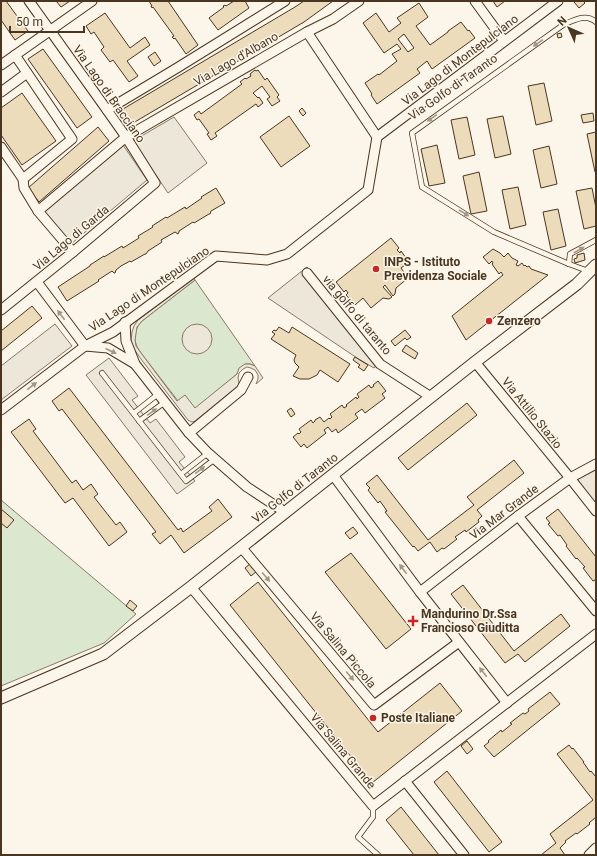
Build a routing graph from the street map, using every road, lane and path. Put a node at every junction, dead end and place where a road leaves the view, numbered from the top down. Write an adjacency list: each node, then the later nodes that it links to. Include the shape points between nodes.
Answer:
1 (28, 1): 9 (street, Via Lago di Bracciano)
2 (92, 1): 9 (street)
3 (285, 1): 7 (street)
4 (359, 1): 10 (street, Via Lago d'Albano, via 333,19)
5 (475, 1): 11 (street)
6 (558, 1): 11 (street, Via Lago di Montepulciano)
7 (272, 5): 16 (street, via 177,68)
8 (596, 22): 25 (lane, Via Golfo di Taranto, one-way to 25, via 581,17 563,25 412,132 422,187 494,232)
9 (50, 31): 12 (street); 16 (street, Via Lago di Bracciano)
10 (306, 32): 17 (street, Via Lago d'Albano); 18 (street)
11 (504, 41): 18 (street, Via Lago di Montepulciano)
12 (15, 56): 13 (street); 14 (street)
13 (1, 65)
14 (27, 73): 15 (street); 20 (street, via 72,139)
15 (1, 92)
16 (107, 110): 17 (street, Via Lago di Bracciano)
17 (126, 137): 21 (street, Via Lago di Bracciano); 22 (street, Via Lago d'Albano)
18 (378, 137): 30 (street, Via Lago di Montepulciano, via 368,190 287,254 267,260 216,256)
19 (1, 147): 20 (street)
20 (23, 179): 22 (street, via 24,188)
21 (155, 183): 24 (street, Via Lago di Garda)
22 (38, 211): 24 (street)
23 (596, 240): 25 (lane, one-way to 23, via 570,254)
24 (73, 252): 28 (street, Via Lago di Garda)
25 (569, 264): 26 (lane, Via Golfo di Taranto)
26 (593, 268): 32 (street, Via Golfo di Taranto, via 577,284)
27 (307, 273): 37 (street, via golfo di taranto, via 380,364)
28 (37, 282): 29 (street, Via Lago di Garda); 31 (street, Via Lago di Montepulciano, one-way to 28)
29 (1, 310)
30 (125, 322): 31 (street, Via Lago di Montepulciano, via 113,332); 33 (street, via 126,341)
31 (85, 346): 33 (street, one-way to 33, via 108,348); 39 (street, Via Lago di Montepulciano, one-way to 31)
32 (475, 362): 37 (street, Via Golfo di Taranto); 47 (street, Via Attilio Stazio)
33 (135, 364): 36 (street)
34 (102, 373): 40 (lane)
35 (248, 377): 42 (street, via 241,390)
36 (158, 394): 38 (street); 40 (lane)
37 (431, 397): 46 (street, Via Golfo di Taranto)
38 (166, 402): 41 (lane, one-way to 38); 42 (street)
39 (1, 410)
40 (134, 413): 41 (lane)
41 (140, 421): 45 (lane)
42 (189, 433): 43 (street)
43 (211, 456): 45 (lane); 45 (lane, one-way to 43, via 186,481); 48 (street, via 247,487)
44 (596, 464): 47 (street, Via Mar Grande)
45 (181, 474)
46 (333, 475): 48 (street, Via Golfo di Taranto); 53 (street, one-way to 46)
47 (570, 478): 49 (street); 50 (street, Via Mar Grande)
48 (285, 512): 51 (street, Via Golfo di Taranto)
49 (596, 512)
50 (518, 516): 53 (street, Via Mar Grande); 54 (street)
51 (241, 547): 52 (street, Via Golfo di Taranto); 56 (street, Via Salina Piccola, one-way to 56, via 374,705)
52 (191, 587): 57 (street, Via Golfo di Taranto, via 103,654); 60 (street, Via Salina Grande)
53 (420, 592): 56 (street)
54 (596, 611)
55 (596, 634): 58 (street, Via Salina Grande)
56 (459, 642): 58 (street, one-way to 56)
57 (1, 698)
58 (507, 703): 59 (street, Via Salina Grande)
59 (405, 781): 60 (street, Via Salina Grande); 63 (street)
60 (373, 806): 62 (lane, via 373,817 358,837)
61 (596, 848): 64 (street)
62 (378, 855)
63 (464, 855)
64 (589, 855)

